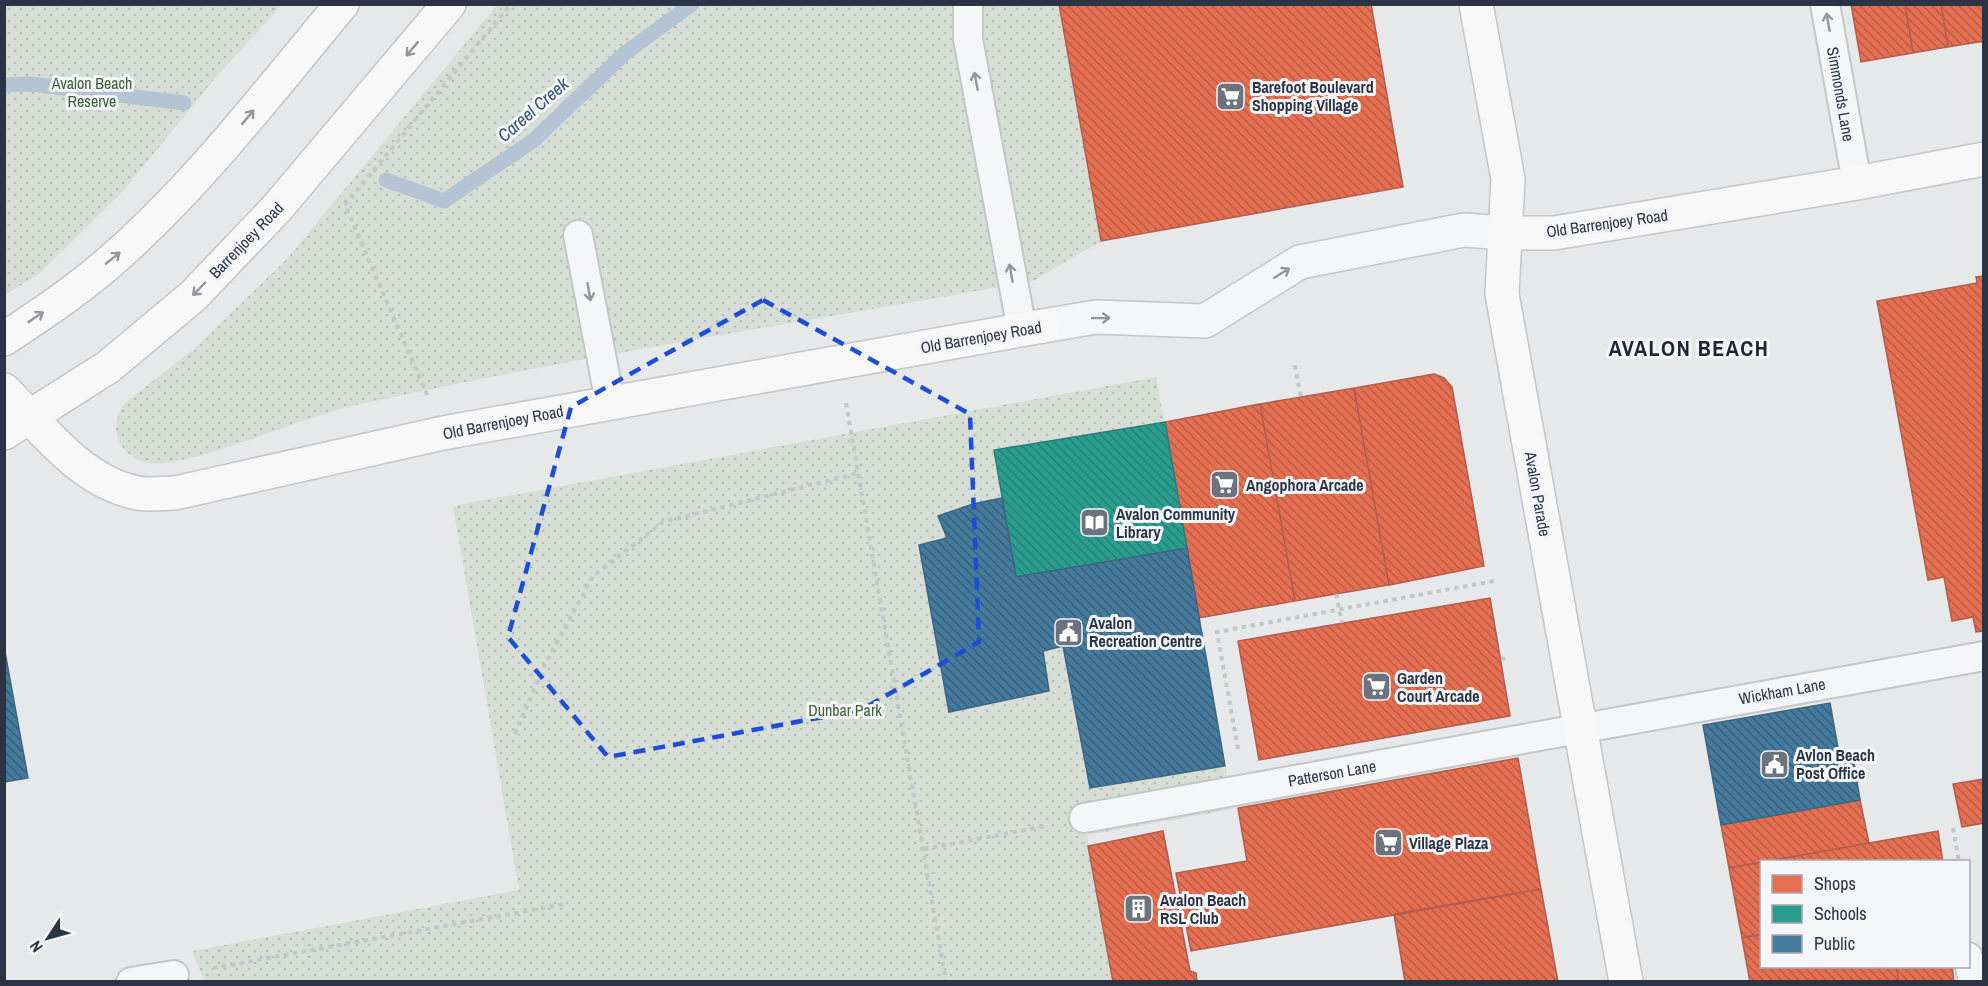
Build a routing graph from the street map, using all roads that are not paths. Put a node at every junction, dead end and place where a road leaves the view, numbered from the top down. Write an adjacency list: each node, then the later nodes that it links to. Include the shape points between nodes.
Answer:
1 (342, 4): 11 (street, one-way to 1, via 121,252 212,160)
2 (449, 4): 14 (street, Barrenjoey Road, one-way to 14, via 277,208 192,296 108,367)
3 (968, 4): 10 (lane, one-way to 3, via 968,39)
4 (1476, 4): 8 (street, Avalon Parade, via 1508,179)
5 (1825, 4): 7 (lane, Simmonds Lane, one-way to 5)
6 (1983, 159): 7 (street, Old Barrenjoey Road)
7 (1857, 183): 8 (street, Old Barrenjoey Road, via 1554,233)
8 (1504, 233): 10 (street, Old Barrenjoey Road, one-way to 8, via 1095,317 1205,321 1300,262 1464,230); 16 (street, Avalon Parade, via 1502,294)
9 (578, 235): 13 (lane, one-way to 13)
10 (1032, 328): 13 (street, Old Barrenjoey Road)
11 (4, 339)
12 (4, 390): 14 (street, Old Barrenjoey Road)
13 (610, 402): 14 (street, Old Barrenjoey Road, via 443,433 175,493 135,493 108,484)
14 (18, 425)
15 (1983, 656): 16 (lane, Wickham Lane)
16 (1580, 727): 17 (lane, Patterson Lane); 20 (street, Avalon Parade)
17 (1084, 818)
18 (174, 975): 19 (lane)
19 (131, 981)
20 (1626, 981)

